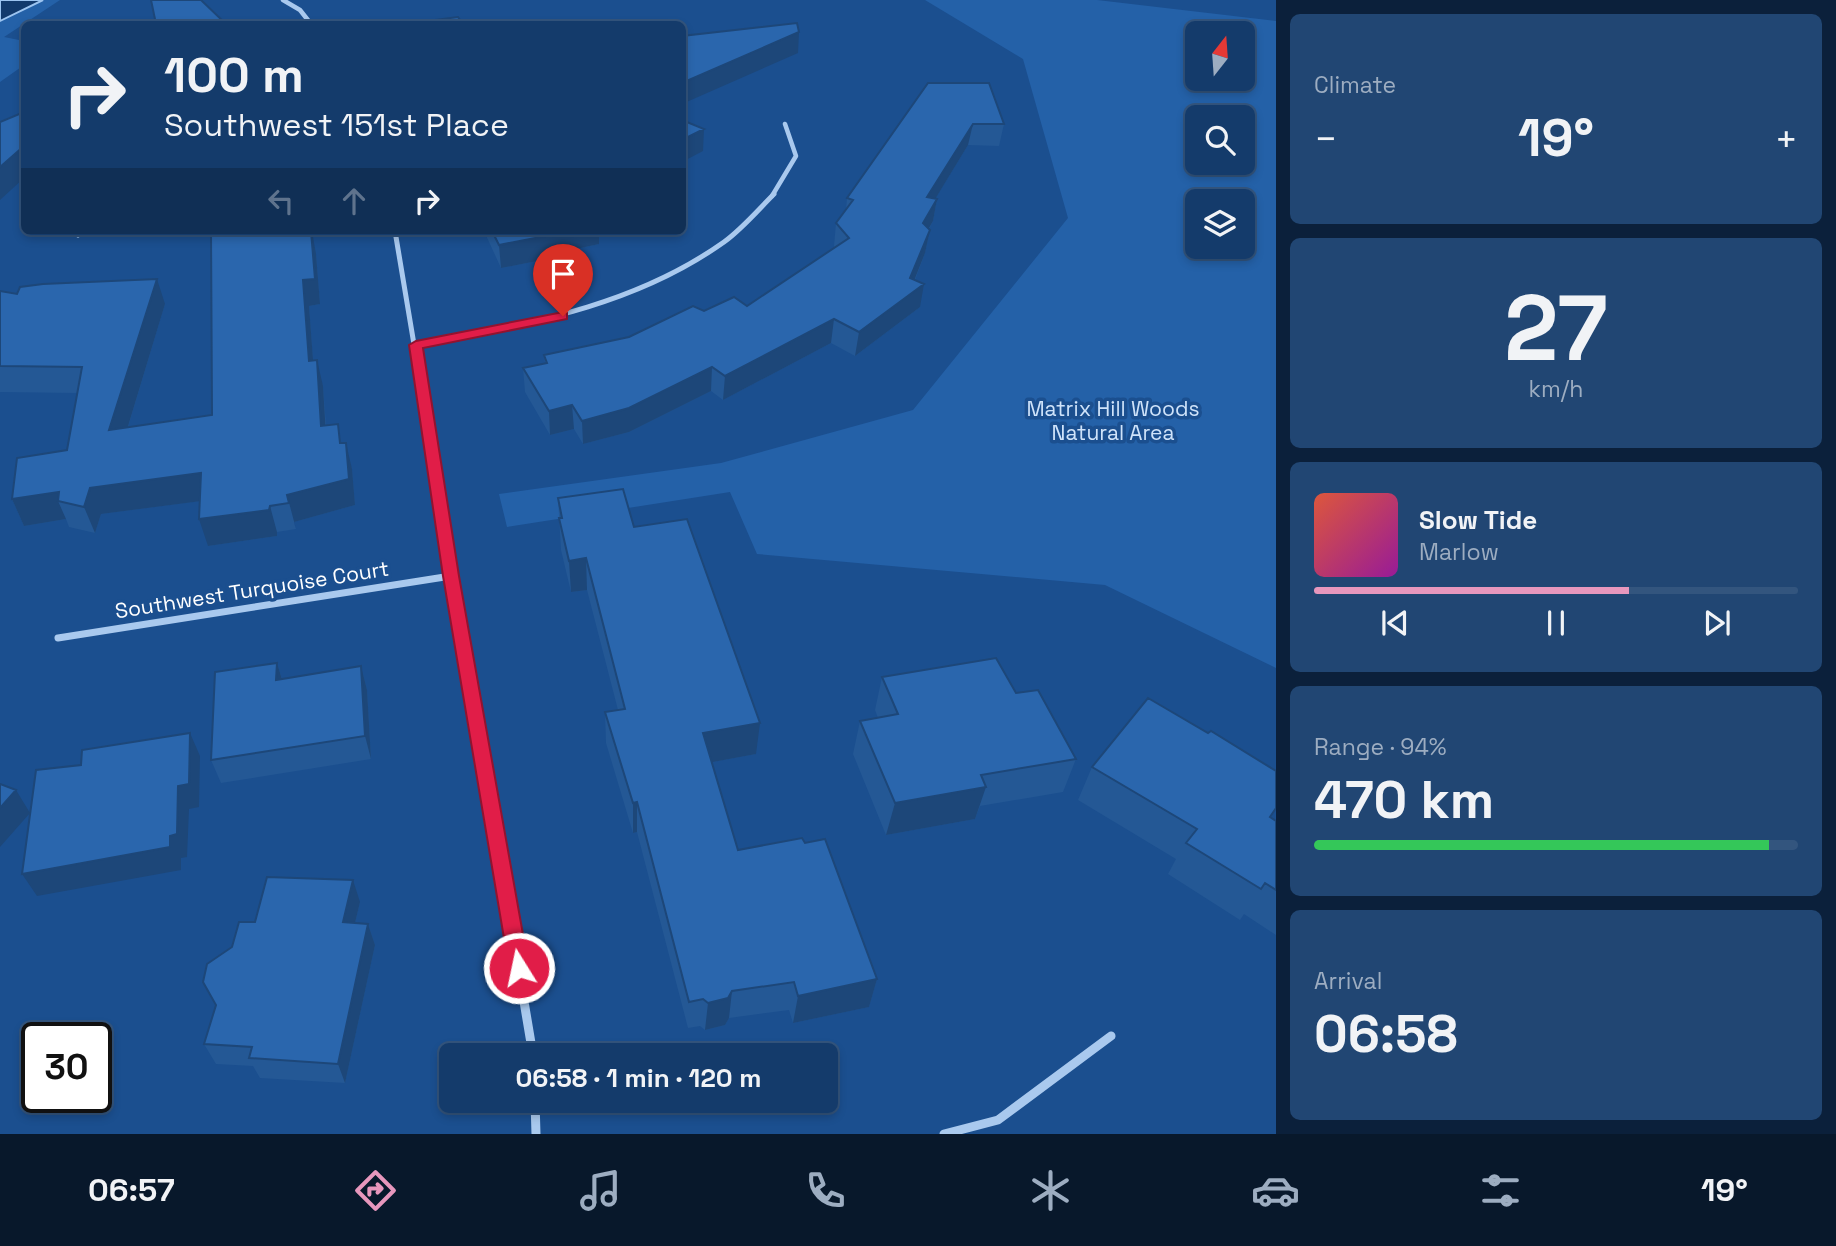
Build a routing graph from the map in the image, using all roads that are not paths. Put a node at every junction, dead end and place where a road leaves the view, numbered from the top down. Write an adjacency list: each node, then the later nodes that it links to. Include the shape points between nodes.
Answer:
1 (283, 0): 2 (street)
2 (309, 21)
3 (785, 124): 5 (street, via 796,156 774,194 725,241 659,282 563,316)
4 (396, 235): 5 (street)
5 (416, 345): 6 (street)
6 (451, 576): 7 (street, Southwest Turquoise Court); 9 (street)
7 (58, 638)
8 (1111, 1036): 12 (street, via 998,1120)
9 (531, 1043)
10 (535, 1113): 11 (street)
11 (536, 1134)
12 (944, 1134)

